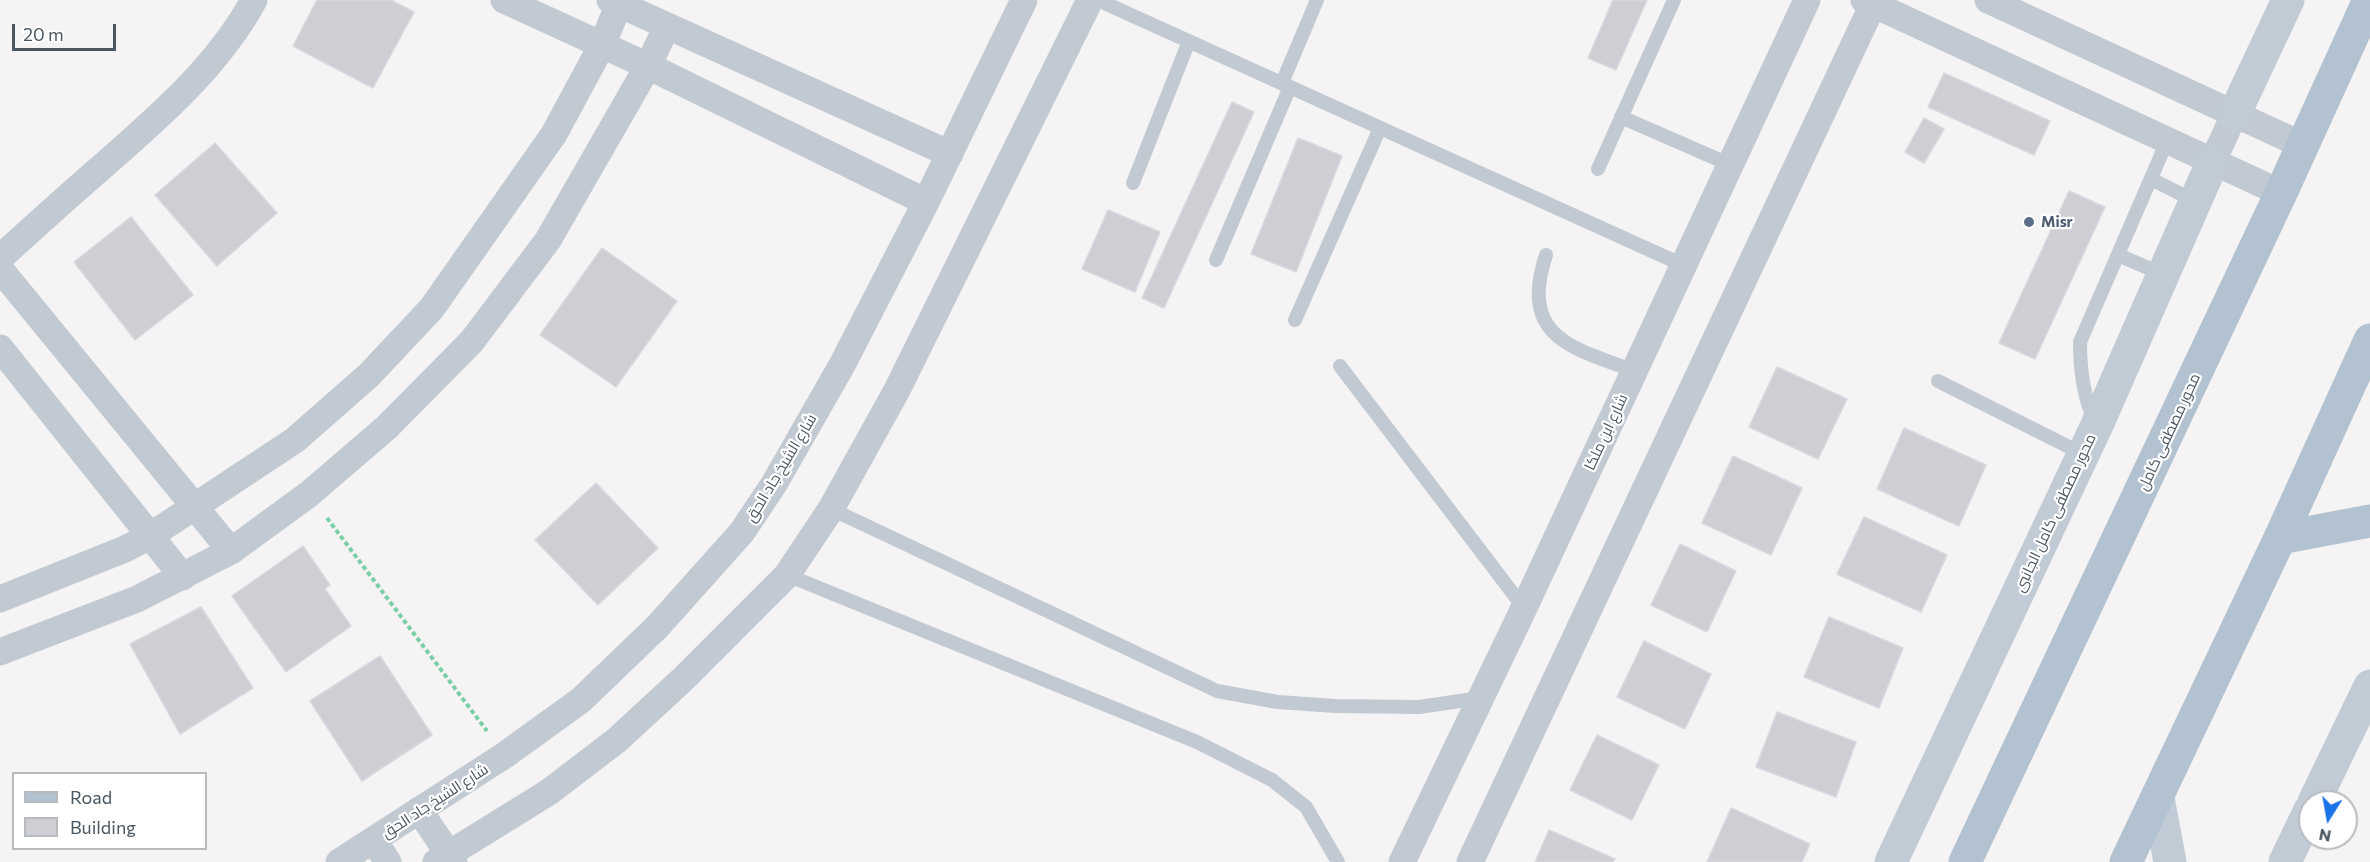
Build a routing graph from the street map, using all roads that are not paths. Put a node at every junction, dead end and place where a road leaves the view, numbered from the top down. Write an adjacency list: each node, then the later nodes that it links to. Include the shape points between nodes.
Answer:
1 (254, 0): 35 (street, via 197,78 153,123)
2 (504, 0): 16 (street)
3 (1024, 0): 24 (street, شارع الشيخ جاد الحق)
4 (1090, 0): 48 (street, via 902,380)
5 (1098, 0): 15 (lane)
6 (1317, 0): 18 (lane)
7 (1674, 0): 20 (lane)
8 (1807, 0): 26 (street, شارع ابن ملكا)
9 (1988, 0): 19 (street)
10 (2288, 0): 19 (street)
11 (2369, 0): 23 (main road, محور مصطفى كامل)
12 (1871, 1): 22 (street); 69 (street)
13 (615, 2): 14 (street); 16 (street)
14 (667, 26): 17 (street); 24 (street)
15 (1189, 41): 18 (lane); 29 (lane)
16 (602, 45): 17 (street); 47 (street, via 554,134 432,308 369,375 296,440)
17 (648, 66): 32 (street); 52 (street, via 548,240 472,341 387,427 309,494)
18 (1286, 85): 21 (lane); 36 (lane)
19 (2234, 114): 23 (street); 25 (street)
20 (1621, 117): 26 (lane); 27 (lane)
21 (1380, 128): 37 (lane); 40 (lane)
22 (2168, 140): 25 (street); 28 (lane)
23 (2302, 145): 30 (main road, محور مصطفى كامل)
24 (950, 154): 32 (street, شارع الشيخ جاد الحق)
25 (2213, 160): 30 (street); 31 (street, محور مصطفى كامل الجانبى)
26 (1731, 165): 37 (street, شارع ابن ملكا)
27 (1598, 169)
28 (2151, 179): 31 (lane); 34 (lane)
29 (1134, 183)
30 (2281, 193): 71 (main road, محور مصطفى كامل)
31 (2195, 201): 39 (street, محور مصطفى كامل الجانبى)
32 (926, 202): 62 (street, شارع الشيخ جاد الحق, via 842,365 742,532 657,627 581,700)
33 (1546, 255): 44 (lane, via 1538,280 1539,309 1553,335 1592,356)
34 (2118, 255): 39 (lane); 46 (lane, via 2080,342)
35 (0, 258)
36 (1216, 260)
37 (1683, 265): 44 (street, شارع ابن ملكا)
38 (0, 269): 47 (street)
39 (2162, 274): 46 (street, محور مصطفى كامل الجانبى)
40 (1296, 320)
41 (2370, 340): 51 (main road)
42 (0, 348): 50 (street)
43 (1340, 366): 56 (lane)
44 (1635, 371): 56 (street, شارع ابن ملكا)
45 (1938, 381): 46 (lane)
46 (2090, 440): 70 (street, محور مصطفى كامل الجانبى)
47 (195, 507): 50 (street); 52 (street)
48 (831, 509): 53 (street); 59 (lane, via 1217,691 1278,702 1335,706 1419,707)
49 (2370, 521): 51 (main road)
50 (150, 536): 54 (street); 55 (street)
51 (2280, 538): 61 (main road)
52 (231, 552): 54 (street)
53 (787, 575): 65 (street, via 617,740 549,792); 67 (lane, via 1197,742 1272,780 1306,807)
54 (183, 577): 57 (street)
55 (0, 599)
56 (1524, 608): 59 (street, شارع ابن ملكا)
57 (0, 652)
58 (2370, 686): 60 (street)
59 (1480, 698): 68 (street, شارع ابن ملكا)
60 (2320, 790)
61 (2158, 798): 72 (main road); 73 (street)
62 (419, 810): 64 (street, شارع الشيخ جاد الحق); 65 (street)
63 (2298, 835): 74 (street)
64 (381, 852): 66 (street, شارع الشيخ جاد الحق)
65 (446, 859)
66 (339, 862)
67 (1338, 862)
68 (1402, 862)
69 (1470, 862)
70 (1891, 862)
71 (1965, 862)
72 (2126, 862)
73 (2170, 862)
74 (2285, 862)

